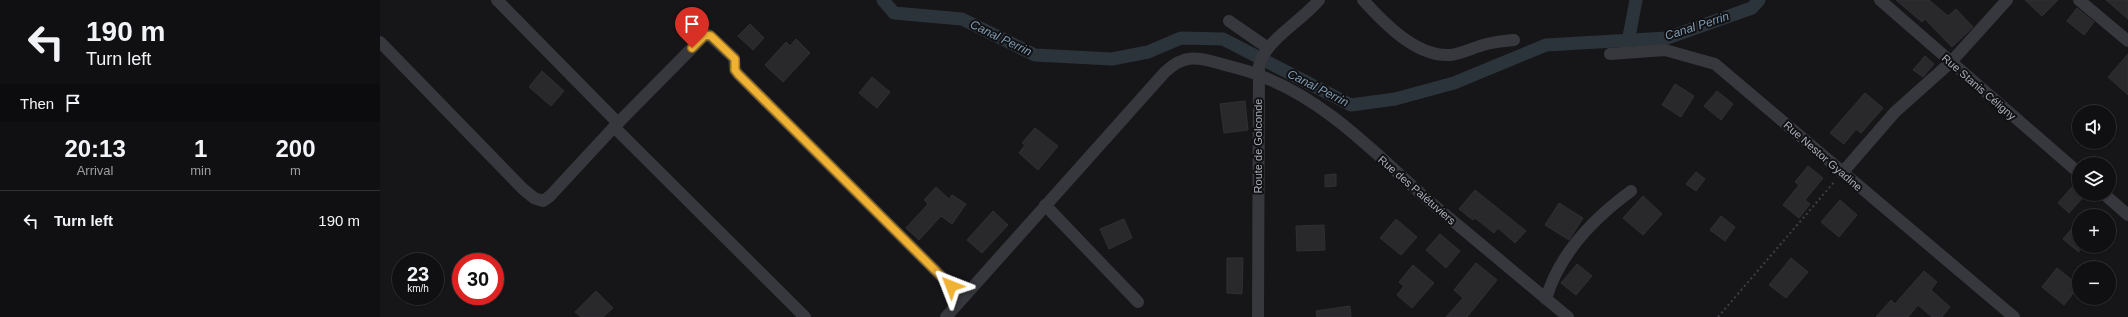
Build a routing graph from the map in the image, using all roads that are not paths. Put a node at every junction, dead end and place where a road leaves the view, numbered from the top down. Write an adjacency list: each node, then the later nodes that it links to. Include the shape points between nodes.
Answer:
1 (497, 0): 15 (street)
2 (1319, 0): 11 (street, Route de Golconde, via 1302,19)
3 (1363, 0): 8 (street, via 1401,35 1424,50 1451,54)
4 (1880, 0): 13 (street, Rue Stanis Céligny)
5 (2007, 0): 13 (street)
6 (2080, 0): 9 (street)
7 (1229, 21): 11 (street)
8 (1514, 40)
9 (2128, 41)
10 (380, 42): 15 (street, via 523,189 538,200 550,196)
11 (1268, 48): 14 (street, Route de Golconde, via 1260,60)
12 (1610, 54): 17 (street, Rue Nestor Gyadine, via 1665,50 1715,64)
13 (1951, 62): 16 (street, Rue Stanis Céligny); 17 (street, via 1895,112)
14 (1259, 75): 20 (street, Rue des Palétuviers, via 1199,58 1177,62 1157,80); 23 (street, Rue des Palétuviers, via 1303,98 1336,120); 27 (street, Route de Golconde)
15 (616, 125): 22 (street, via 703,37 709,35 734,58 738,74); 25 (street)
16 (2072, 167)
17 (1842, 173): 29 (street, Rue Nestor Gyadine)
18 (1631, 191): 23 (street, via 1587,230 1552,280)
19 (2112, 201): 21 (street)
20 (1045, 205): 22 (street, Rue des Palétuviers); 24 (street)
21 (2128, 215)
22 (962, 297): 26 (street, Rue des Palétuviers)
23 (1546, 299): 28 (street, Rue des Palétuviers)
24 (1138, 302)
25 (805, 317)
26 (946, 317)
27 (1258, 317)
28 (1568, 317)
29 (2014, 317)

